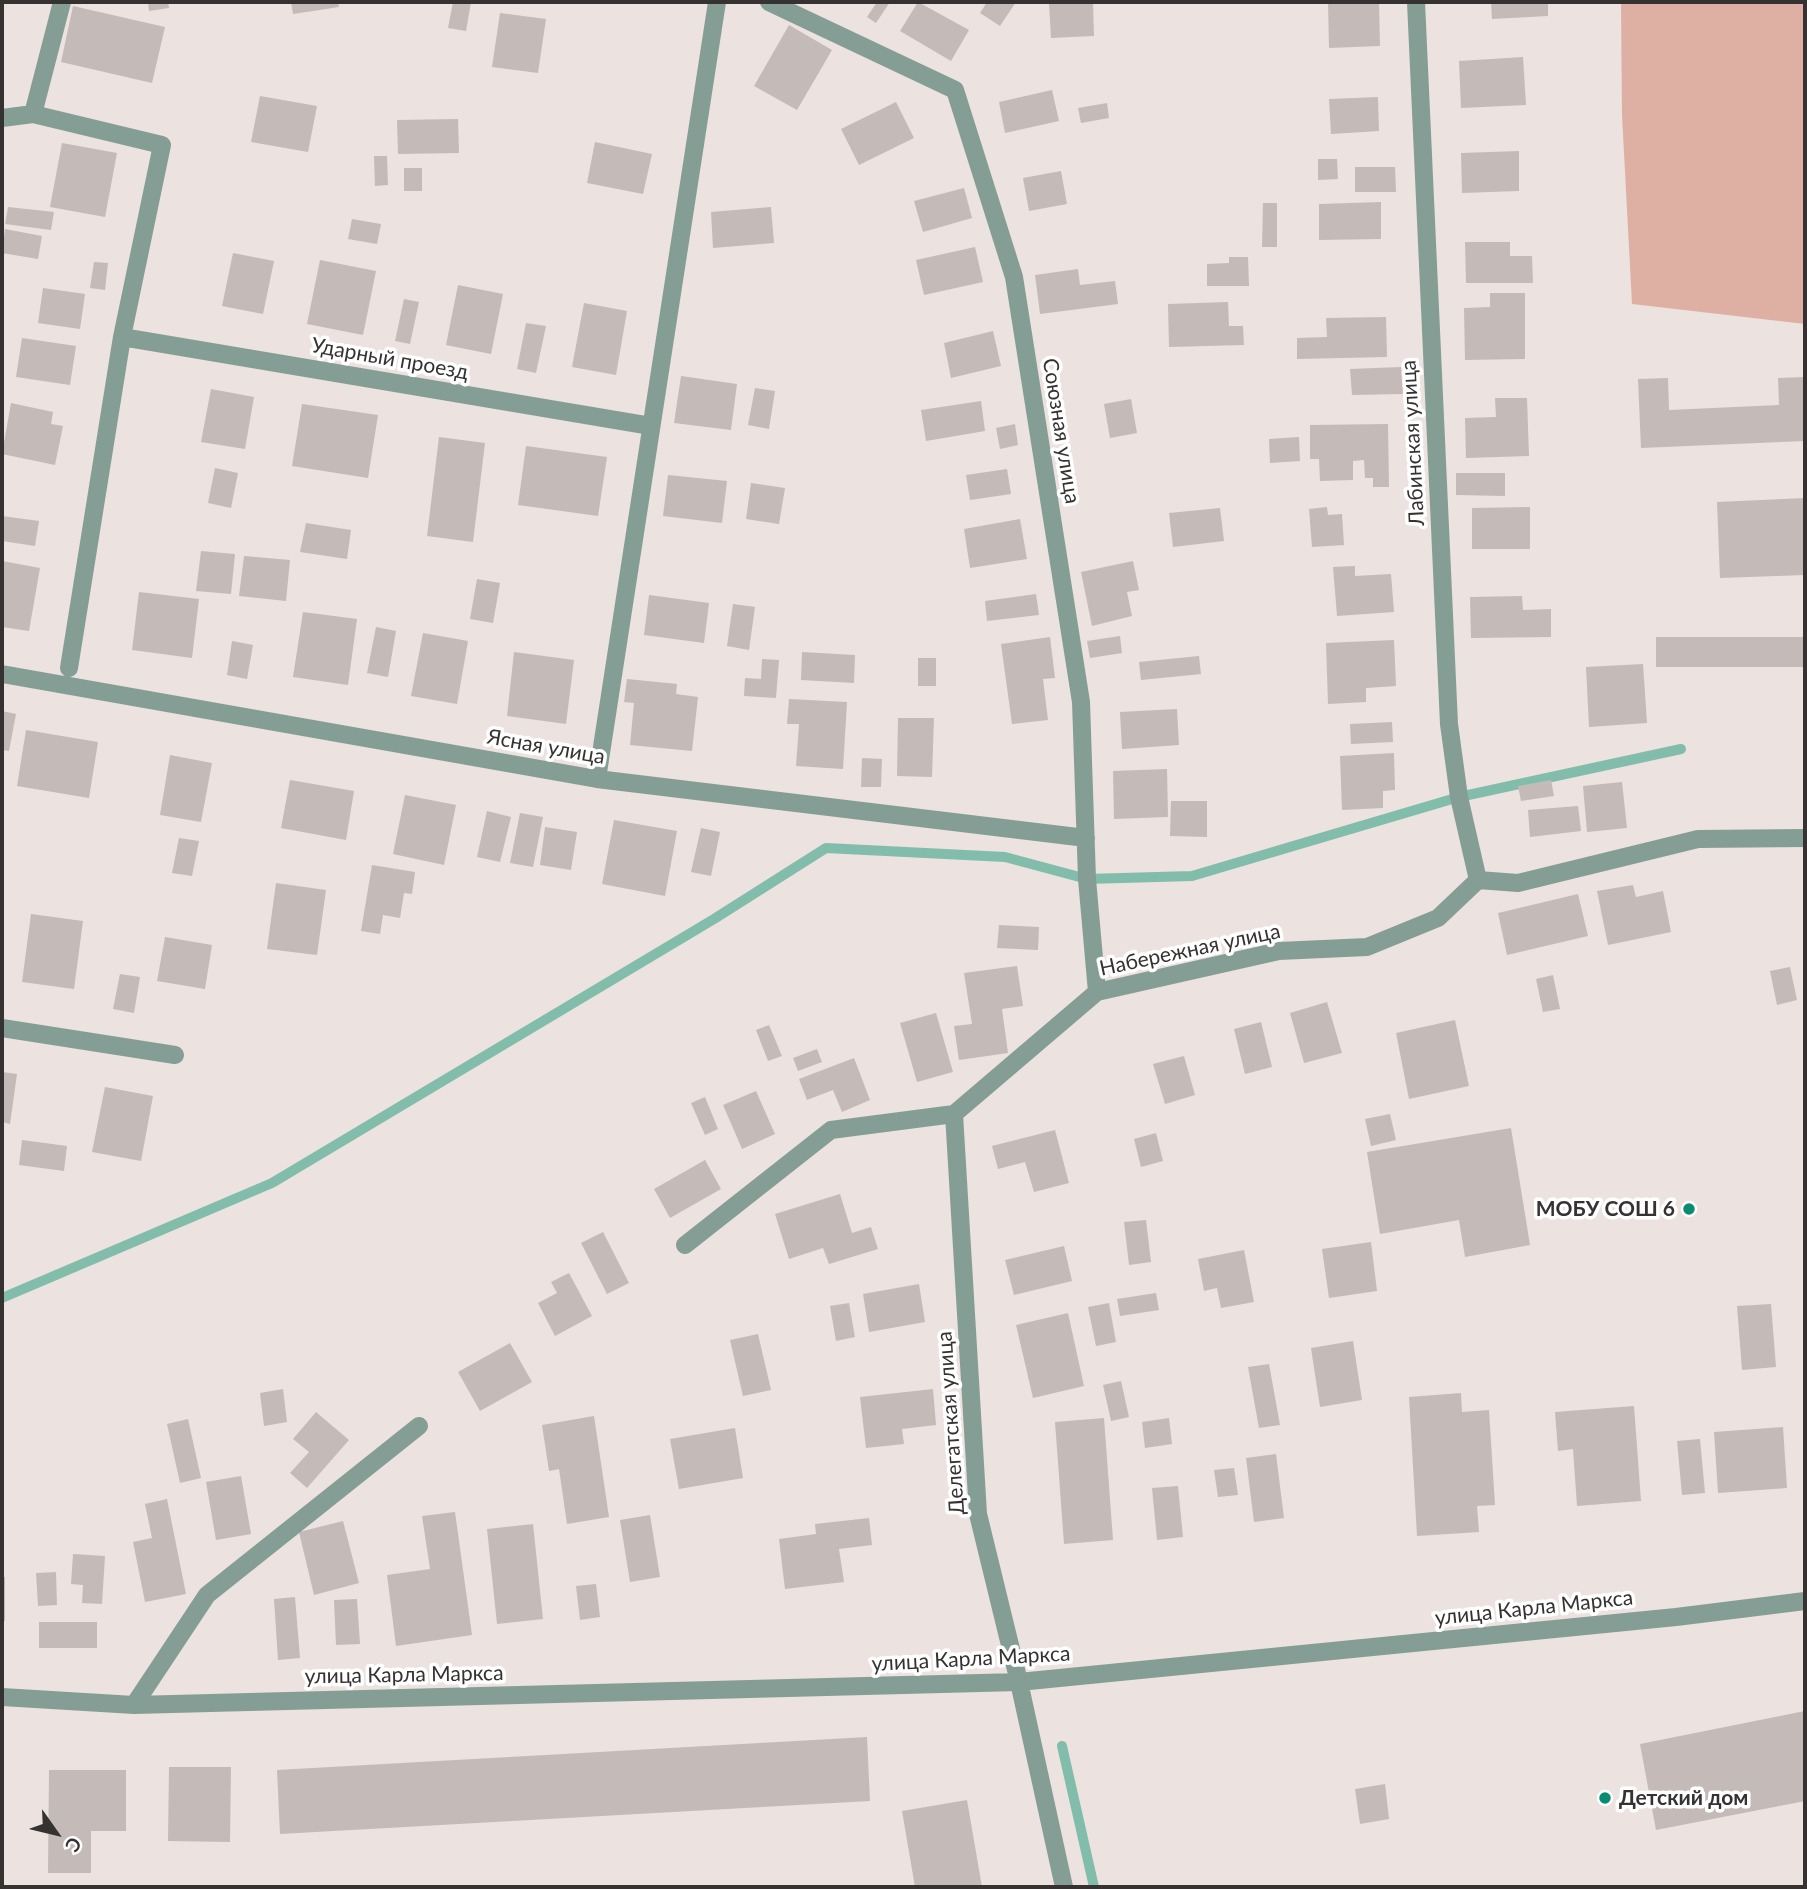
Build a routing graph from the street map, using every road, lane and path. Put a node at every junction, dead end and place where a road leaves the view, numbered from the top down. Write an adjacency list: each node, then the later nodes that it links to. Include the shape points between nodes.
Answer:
1 (62, 2): 5 (street)
2 (717, 2): 8 (street)
3 (769, 2): 12 (street, Союзная улица, via 955,90 1014,277 1081,702)
4 (1416, 2): 14 (street, Лабинская улица, via 1449,724 1459,797)
5 (33, 114): 6 (street); 7 (street, via 162,145)
6 (2, 118)
7 (122, 337): 8 (street, Ударный проезд); 9 (street)
8 (651, 426): 11 (street)
9 (69, 668)
10 (2, 674): 11 (street, Ясная улица)
11 (597, 779): 12 (street, Ясная улица)
12 (1086, 838): 15 (street, Союзная улица)
13 (1805, 838): 14 (street, via 1698,839 1518,883)
14 (1478, 880): 15 (street, Набережная улица, via 1438,918 1367,947 1279,951)
15 (1097, 992): 18 (street, Набережная улица)
16 (2, 1028): 17 (street)
17 (175, 1055)
18 (954, 1114): 19 (street, via 831,1130); 22 (street, Делегатская улица, via 978,1514)
19 (685, 1245)
20 (419, 1426): 24 (street, via 207,1595)
21 (1805, 1601): 22 (street, улица Карла Маркса)
22 (1020, 1682): 24 (street, улица Карла Маркса); 25 (street, Делегатская улица)
23 (2, 1697): 24 (street, улица Карла Маркса)
24 (134, 1705)
25 (1064, 1887)

